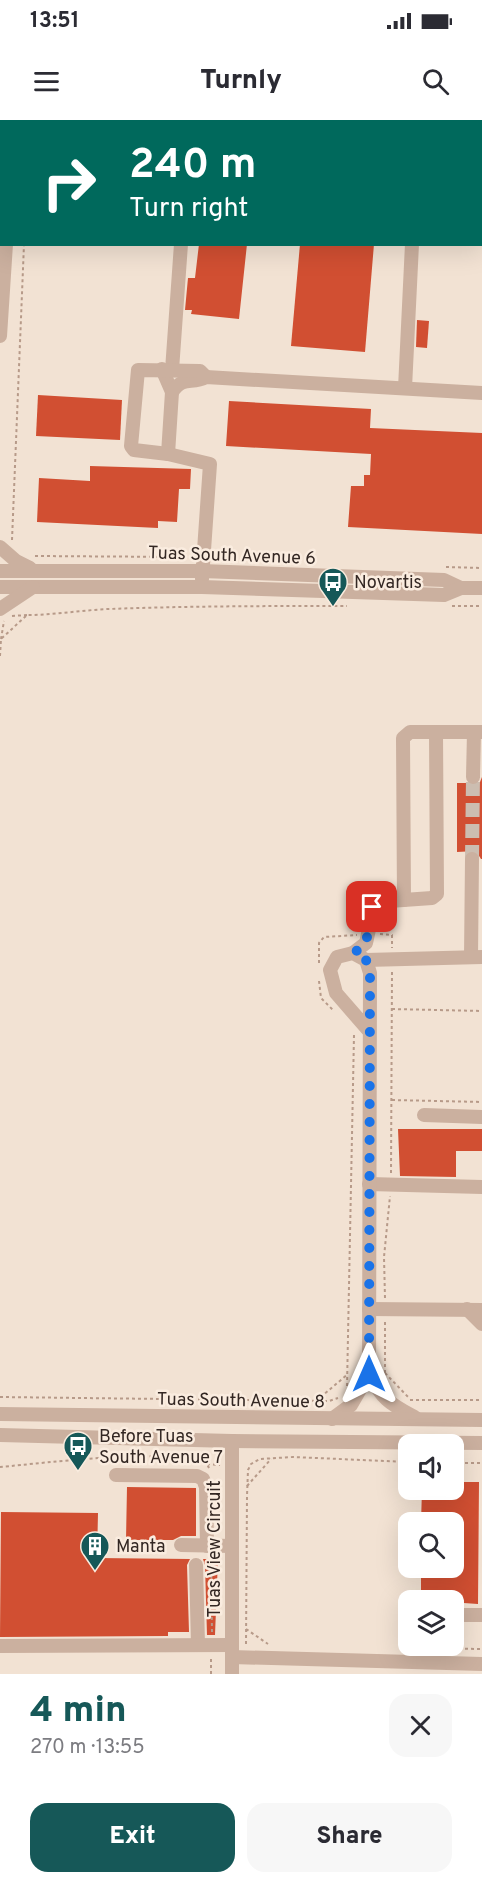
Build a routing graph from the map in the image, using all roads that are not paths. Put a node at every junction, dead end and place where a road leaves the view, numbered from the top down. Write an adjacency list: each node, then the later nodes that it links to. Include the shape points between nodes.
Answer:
1 (6, 246): 4 (street)
2 (181, 246): 5 (street)
3 (412, 246): 7 (street)
4 (0, 336)
5 (167, 369): 6 (street, via 200,371); 8 (street); 10 (street, via 139,369 136,373 131,446 134,450)
6 (206, 377): 7 (street); 8 (street, via 177,384)
7 (405, 388): 9 (street)
8 (172, 392): 10 (street)
9 (482, 393)
10 (168, 454): 13 (street, via 210,464)
11 (6, 545): 12 (street, via 16,561)
12 (34, 570): 13 (street, Tuas South Avenue 6); 14 (street, Tuas South Avenue 6)
13 (202, 570): 17 (street); 18 (street, Tuas South Avenue 6, via 444,580)
14 (0, 571)
15 (34, 586): 16 (street, Tuas South Avenue 6); 17 (street, Tuas South Avenue 6); 20 (street)
16 (0, 587)
17 (202, 587): 18 (street, Tuas South Avenue 6, via 444,595)
18 (461, 588): 19 (street, Tuas South Avenue 6)
19 (482, 588)
20 (0, 609)
21 (436, 732): 22 (street); 25 (street, via 438,892 432,898); 25 (street, via 410,732 403,738)
22 (478, 732): 23 (street)
23 (473, 777)
24 (475, 863): 27 (street)
25 (404, 900): 26 (street, via 375,902)
26 (360, 956): 27 (street); 28 (street, via 370,973); 28 (street, via 337,957 330,970 336,993)
27 (476, 957)
28 (369, 1030): 31 (street)
29 (424, 1115): 30 (street)
30 (482, 1117)
31 (369, 1184): 32 (street); 33 (street)
32 (482, 1187)
33 (369, 1309): 34 (street); 37 (street)
34 (467, 1310): 35 (street); 36 (street)
35 (482, 1310)
36 (482, 1324)
37 (369, 1374): 39 (street, via 351,1405); 40 (street, via 387,1402)
38 (2, 1414): 39 (street, Tuas South Avenue 8)
39 (332, 1419): 40 (street, Tuas South Avenue 8)
40 (419, 1420): 41 (street, Tuas South Avenue 8)
41 (482, 1420)
42 (0, 1436): 43 (street)
43 (232, 1441): 44 (street); 48 (street, Tuas View Circuit)
44 (482, 1443)
45 (116, 1474): 47 (street, via 203,1479)
46 (181, 1545): 47 (street)
47 (209, 1546): 48 (street)
48 (232, 1546): 54 (street, Tuas View Circuit)
49 (196, 1564): 52 (street)
50 (464, 1615): 51 (street)
51 (482, 1616)
52 (205, 1645): 53 (street); 54 (street)
53 (0, 1646)
54 (236, 1653): 56 (street); 57 (street, Tuas View Circuit)
55 (482, 1665): 56 (street)
56 (373, 1668)
57 (232, 1674)

